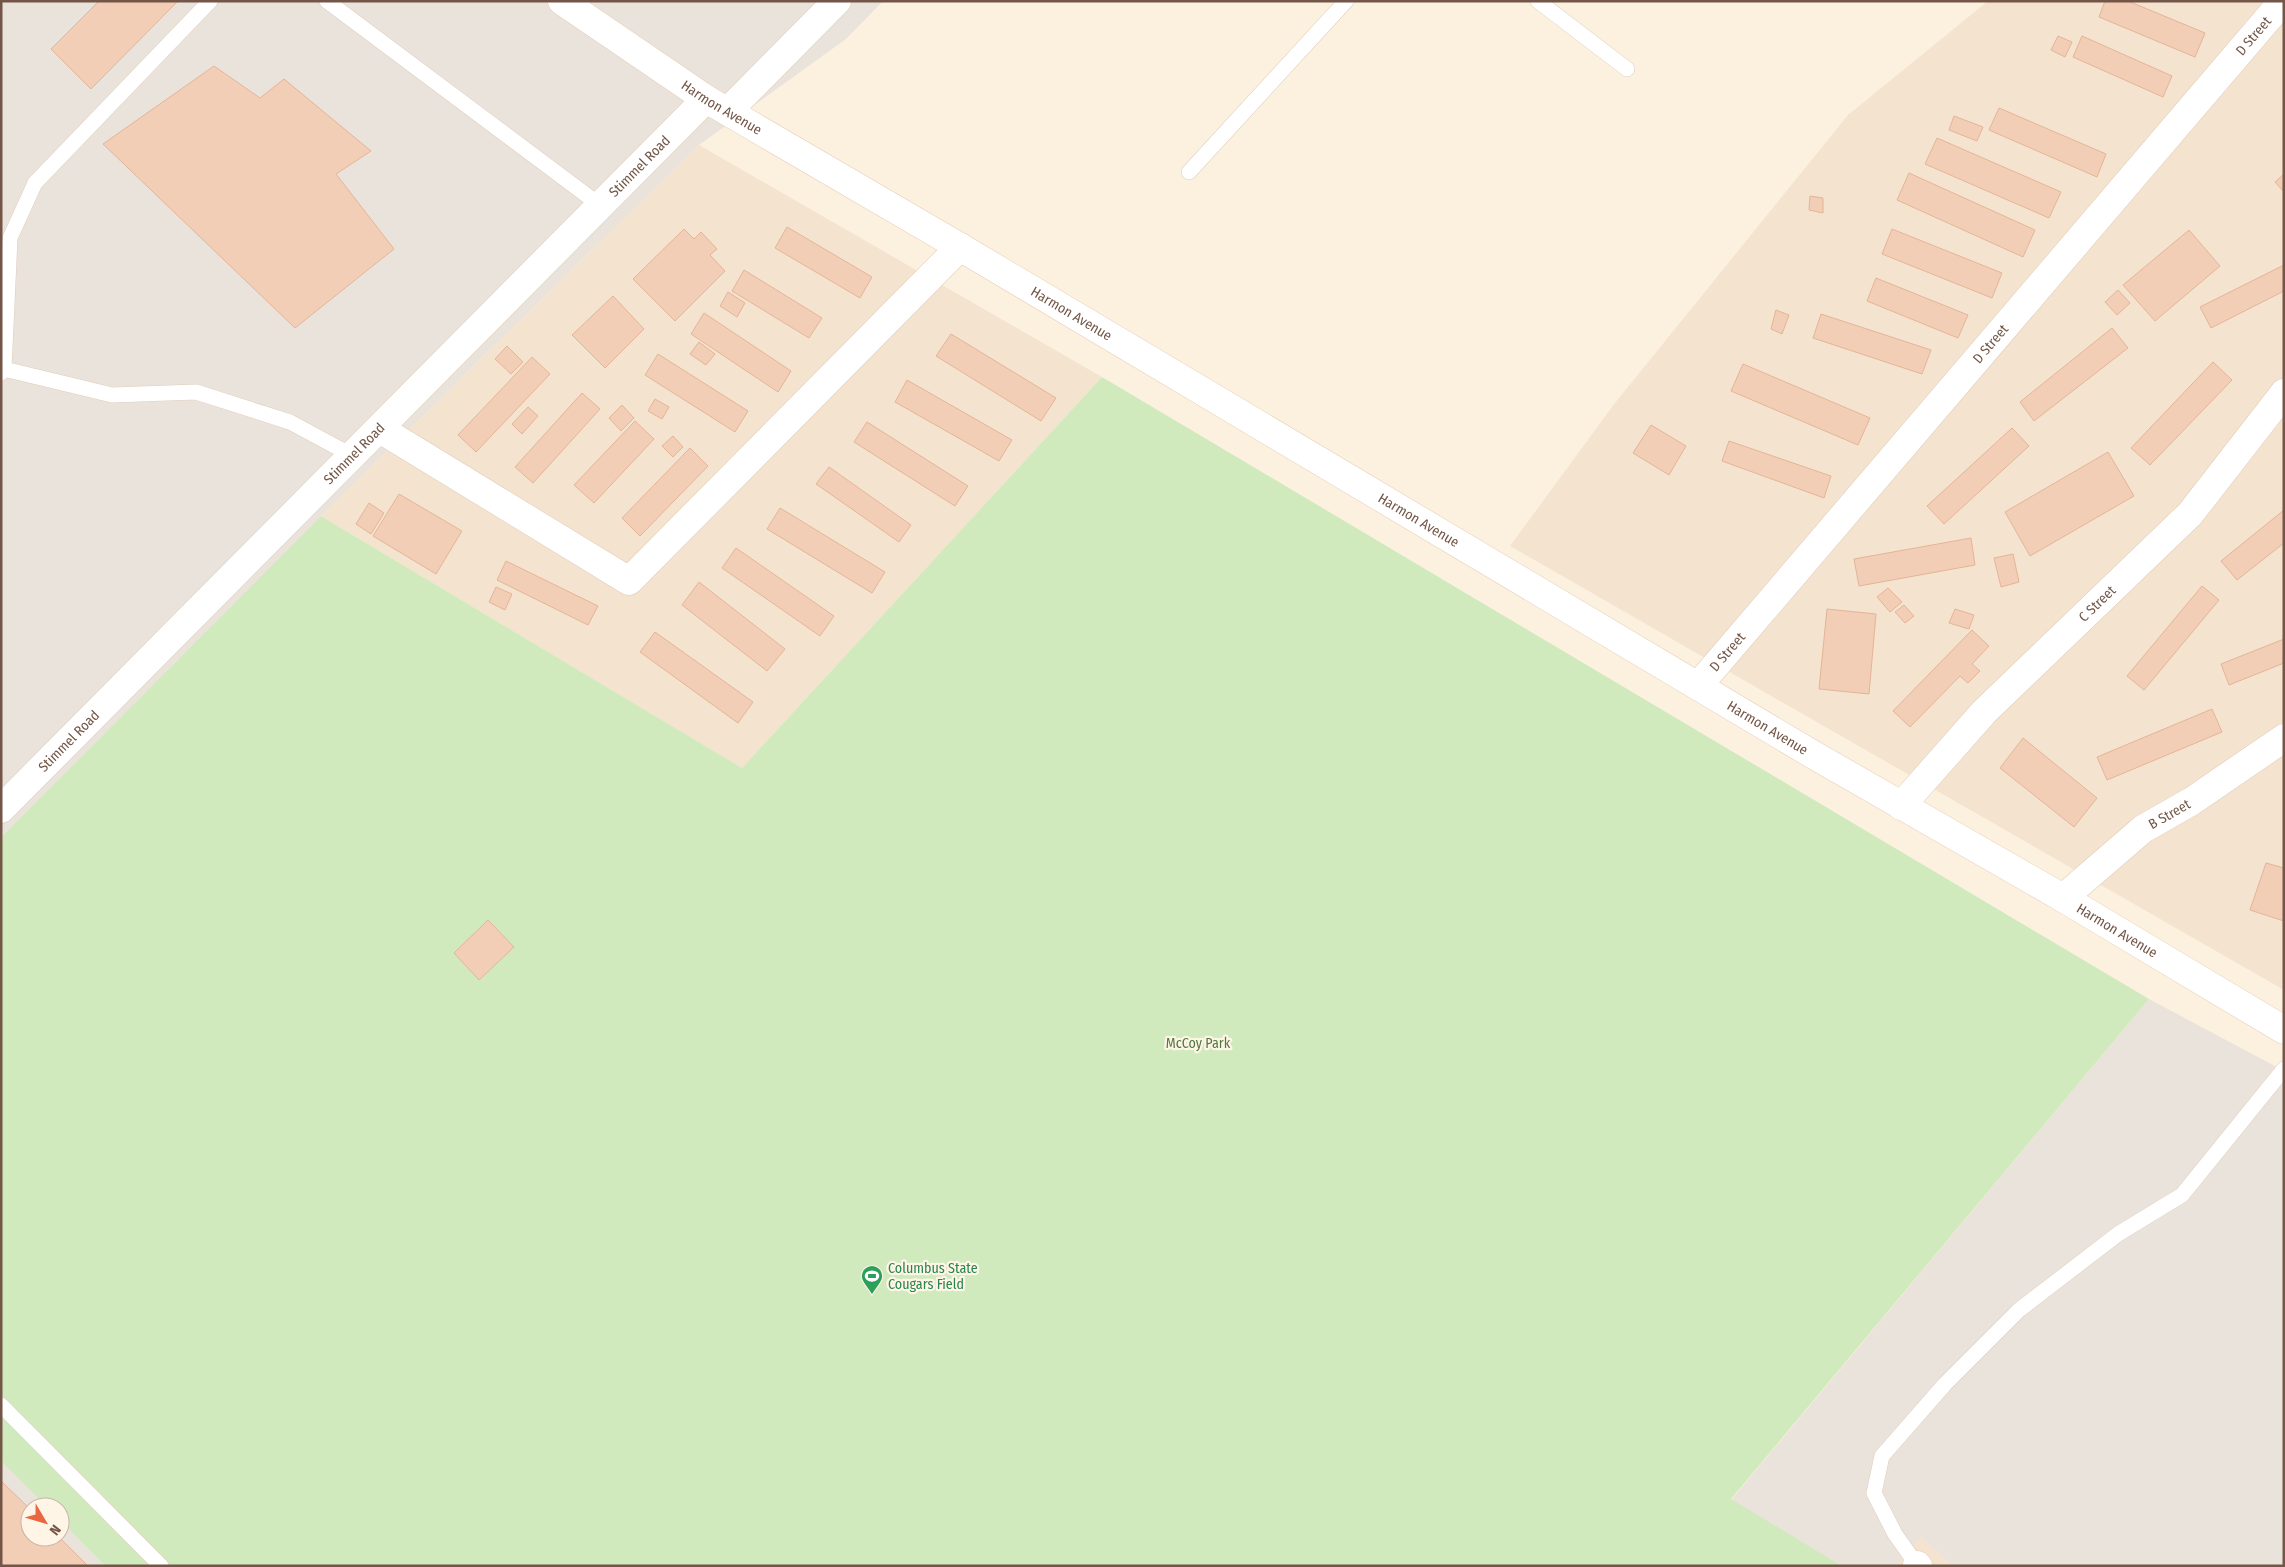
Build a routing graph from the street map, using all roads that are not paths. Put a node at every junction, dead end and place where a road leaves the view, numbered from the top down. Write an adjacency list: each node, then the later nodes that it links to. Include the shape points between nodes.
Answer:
1 (210, 1): 13 (lane, via 35,184 10,238)
2 (327, 1): 11 (lane)
3 (562, 1): 9 (street, Harmon Avenue)
4 (838, 1): 9 (street, Stimmel Road)
5 (1346, 1): 10 (lane)
6 (1538, 1): 8 (lane)
7 (2284, 1): 17 (street, D Street)
8 (1627, 69)
9 (718, 104): 11 (street, Stimmel Road); 12 (street, Harmon Avenue)
10 (1189, 172)
11 (601, 206): 15 (street, Stimmel Road)
12 (960, 247): 15 (street, via 629,581); 17 (street, Harmon Avenue)
13 (2, 371): 16 (lane, via 112,395 196,392 290,422)
14 (2284, 394): 19 (street, C Street, via 2190,514 1984,712)
15 (380, 429): 16 (street, Stimmel Road)
16 (353, 456): 20 (street, Stimmel Road)
17 (1698, 686): 19 (street, Harmon Avenue)
18 (2284, 738): 21 (street, B Street, via 2192,801 2143,829)
19 (1902, 806): 21 (street, Harmon Avenue)
20 (1, 809)
21 (2063, 898): 22 (street, Harmon Avenue)
22 (2284, 1030)
23 (2284, 1069): 25 (lane, via 2182,1195 2118,1234 2019,1310 1945,1384 1882,1456 1874,1493 1895,1534)
24 (1, 1405): 26 (lane)
25 (1918, 1565)
26 (161, 1566)

